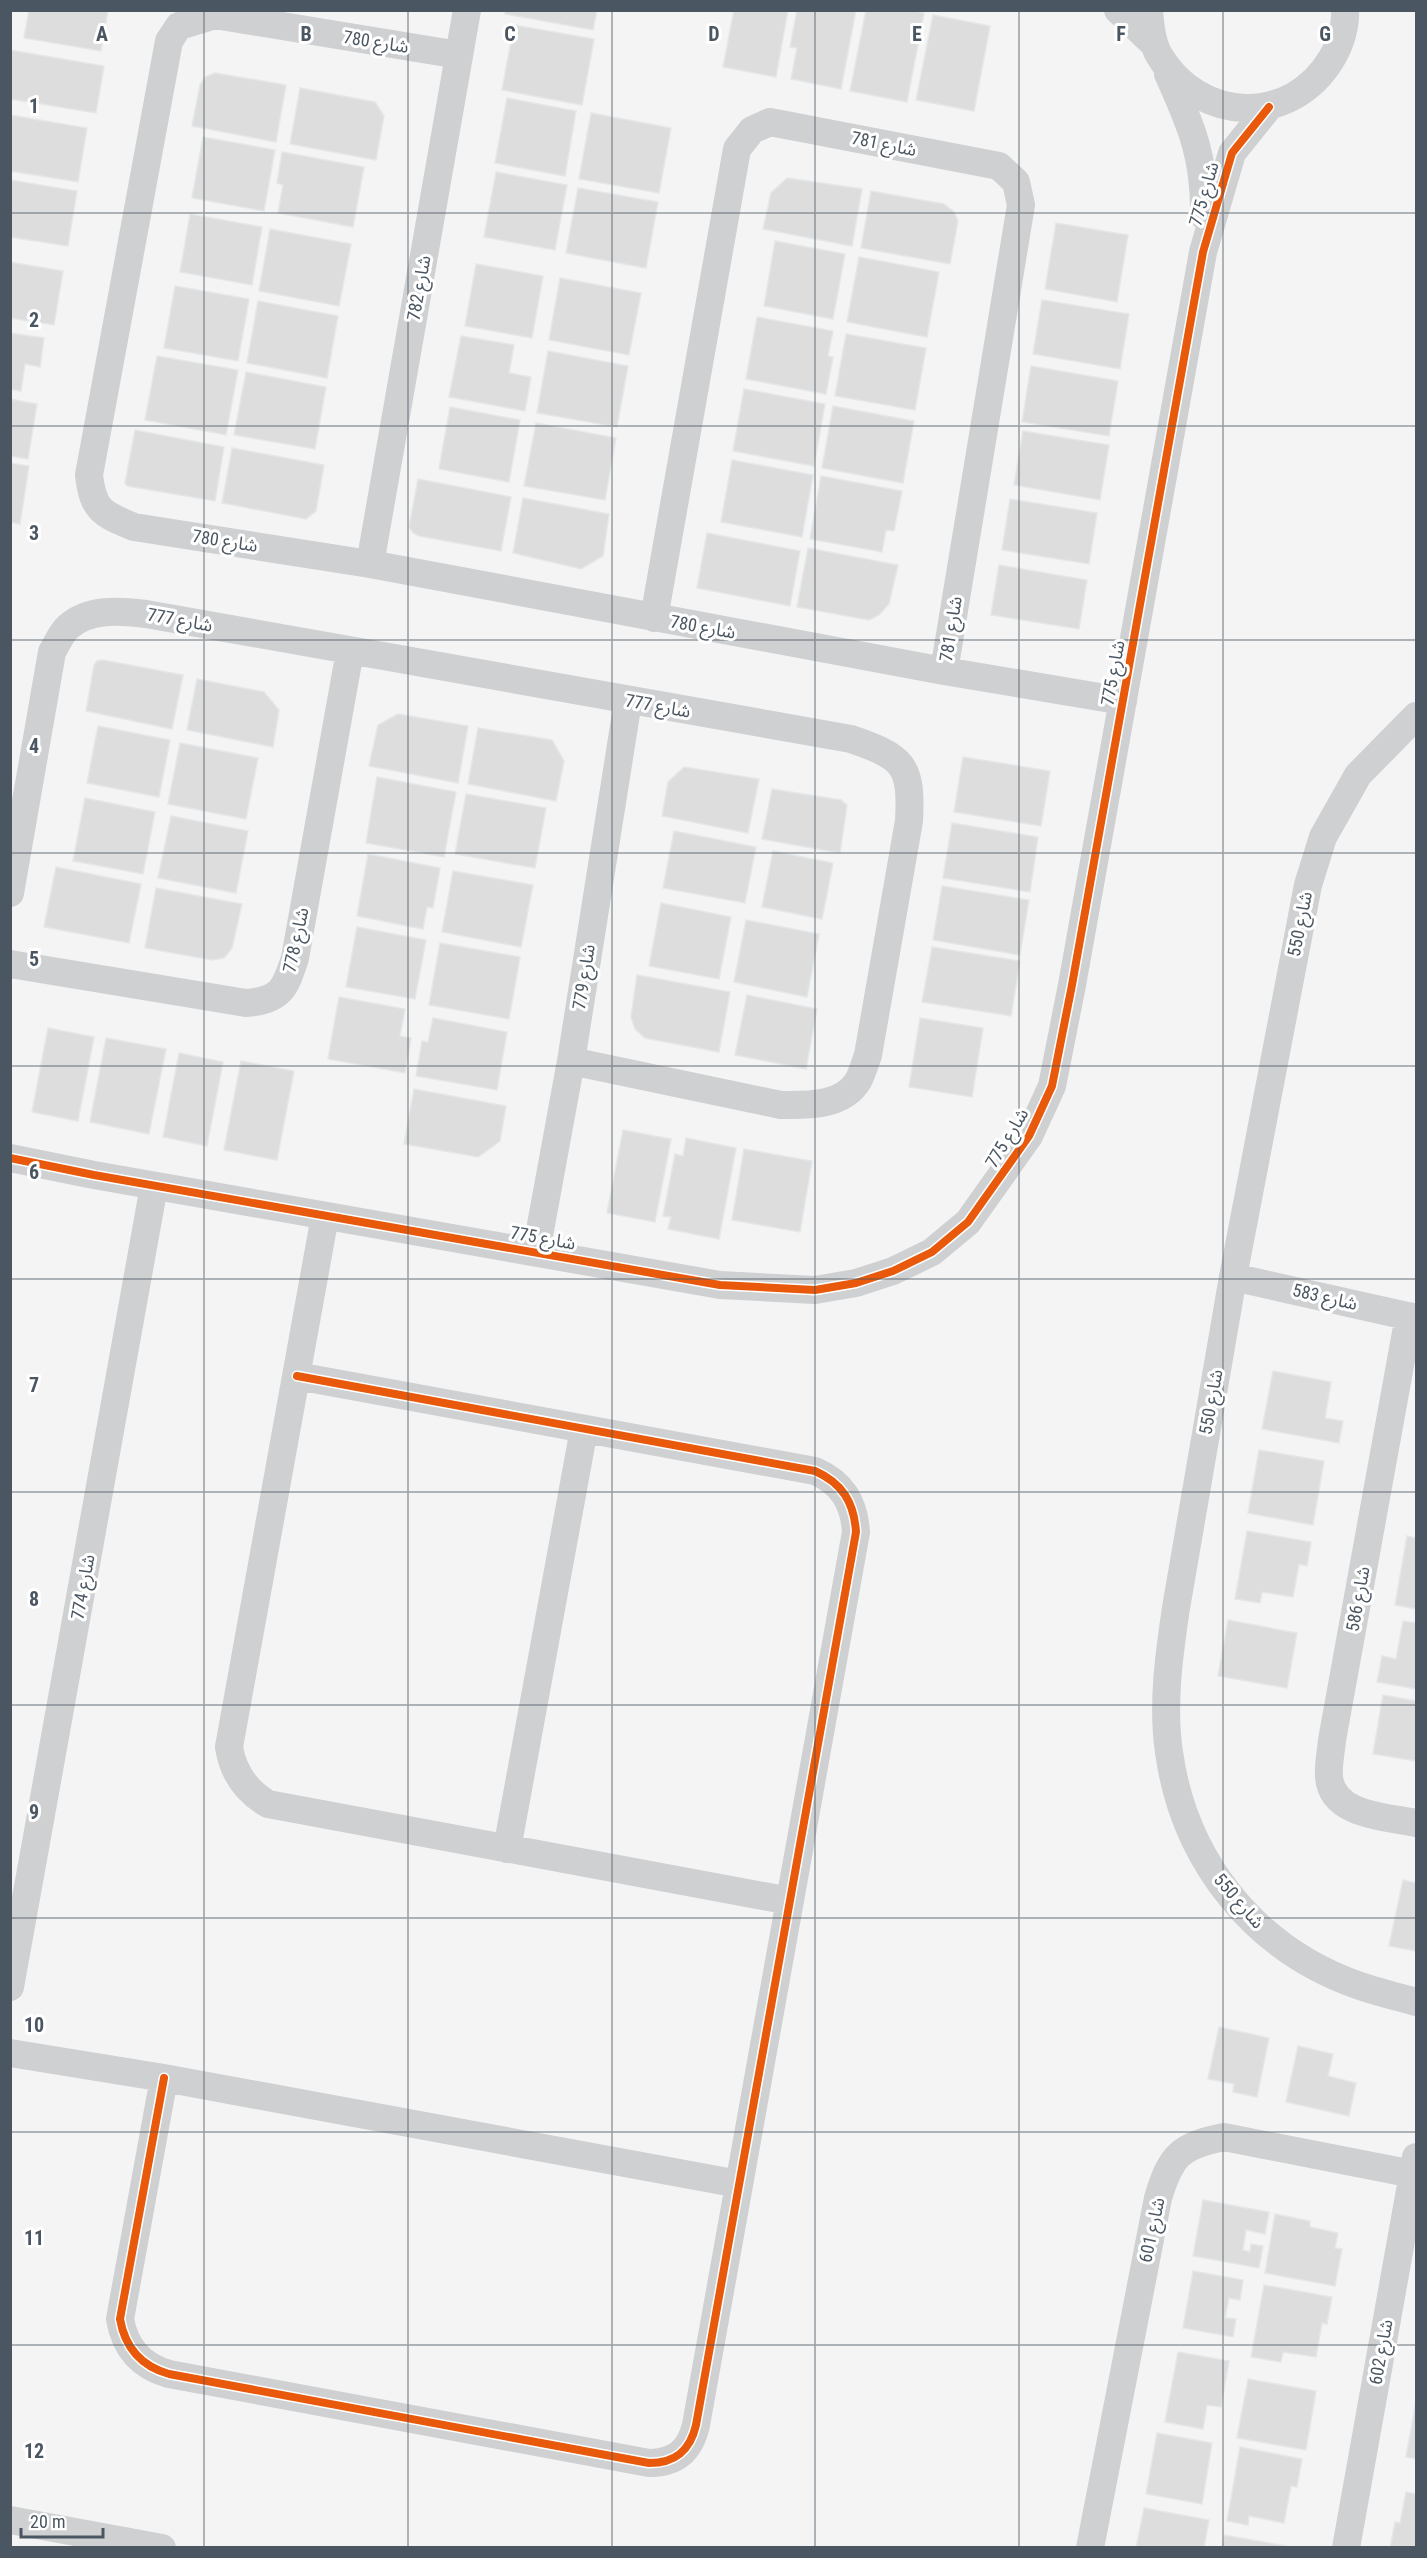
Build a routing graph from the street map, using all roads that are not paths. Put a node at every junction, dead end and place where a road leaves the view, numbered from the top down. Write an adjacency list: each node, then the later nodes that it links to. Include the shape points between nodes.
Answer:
1 (467, 10): 6 (street, شارع 782)
2 (1118, 10): 5 (street)
3 (1149, 10): 5 (street)
4 (1345, 10): 7 (street, via 1338,47 1322,75 1298,95)
5 (1156, 49): 7 (street, via 1178,81 1205,99 1236,108); 8 (street, شارع 775, via 1199,154 1204,184)
6 (459, 55): 9 (street, شارع 782); 9 (street, شارع 780, via 215,15 179,26 169,41 88,474 91,496 98,506 111,518 134,527)
7 (1269, 106): 8 (street, شارع 775, via 1232,153)
8 (1203, 252): 14 (street, شارع 775)
9 (370, 564): 10 (street, شارع 780)
10 (654, 618): 12 (street, شارع 780); 12 (street, شارع 781, via 736,149 752,130 770,122 999,166 1016,182 1021,205)
11 (350, 651): 13 (street, شارع 777); 16 (street, شارع 777, via 122,611 86,614 66,628 52,652); 17 (street, شارع 778, via 295,958 286,984 275,997 246,1003)
12 (944, 671): 14 (street, شارع 780)
13 (628, 701): 18 (street, شارع 779); 18 (street, شارع 777, via 850,739 881,749 902,765 908,780 909,821 868,1055 857,1083 834,1101 781,1105)
14 (1123, 701): 22 (street, شارع 775, via 1052,1086 1029,1136 968,1222 932,1252 893,1270 856,1283 815,1290 720,1285)
15 (1416, 716): 23 (street, شارع 550, via 1358,775 1320,847 1308,885)
16 (10, 892)
17 (10, 964)
18 (571, 1061): 22 (street, شارع 779)
19 (10, 1158): 20 (street, شارع 775)
20 (154, 1186): 21 (street, شارع 775); 30 (street, شارع 774)
21 (325, 1216): 22 (street, شارع 775); 25 (street)
22 (536, 1252)
23 (1233, 1277): 24 (street, شارع 583); 31 (street, شارع 550, via 1169,1659 1168,1751 1178,1797 1194,1841 1219,1884 1280,1945 1358,1986)
24 (1413, 1317): 27 (street, شارع 586, via 1332,1740 1329,1777 1334,1794 1363,1813)
25 (297, 1376): 26 (street); 28 (street, via 229,1747 235,1770 248,1789 268,1804)
26 (584, 1429): 28 (street); 29 (street, via 814,1471 837,1484 852,1505 856,1532)
27 (1416, 1822)
28 (507, 1849): 29 (street)
29 (790, 1901): 35 (street)
30 (10, 1988)
31 (1416, 2002)
32 (10, 2053): 33 (street)
33 (164, 2078): 35 (street); 35 (street, via 120,2319 127,2344 145,2364 169,2374 649,2463 679,2456 694,2437)
34 (1415, 2165): 38 (street, شارع 601, via 1224,2137 1178,2153 1165,2174 1158,2198); 39 (street, شارع 602)
35 (739, 2184)
36 (10, 2520): 37 (street)
37 (162, 2547)
38 (1090, 2547)
39 (1346, 2547)

